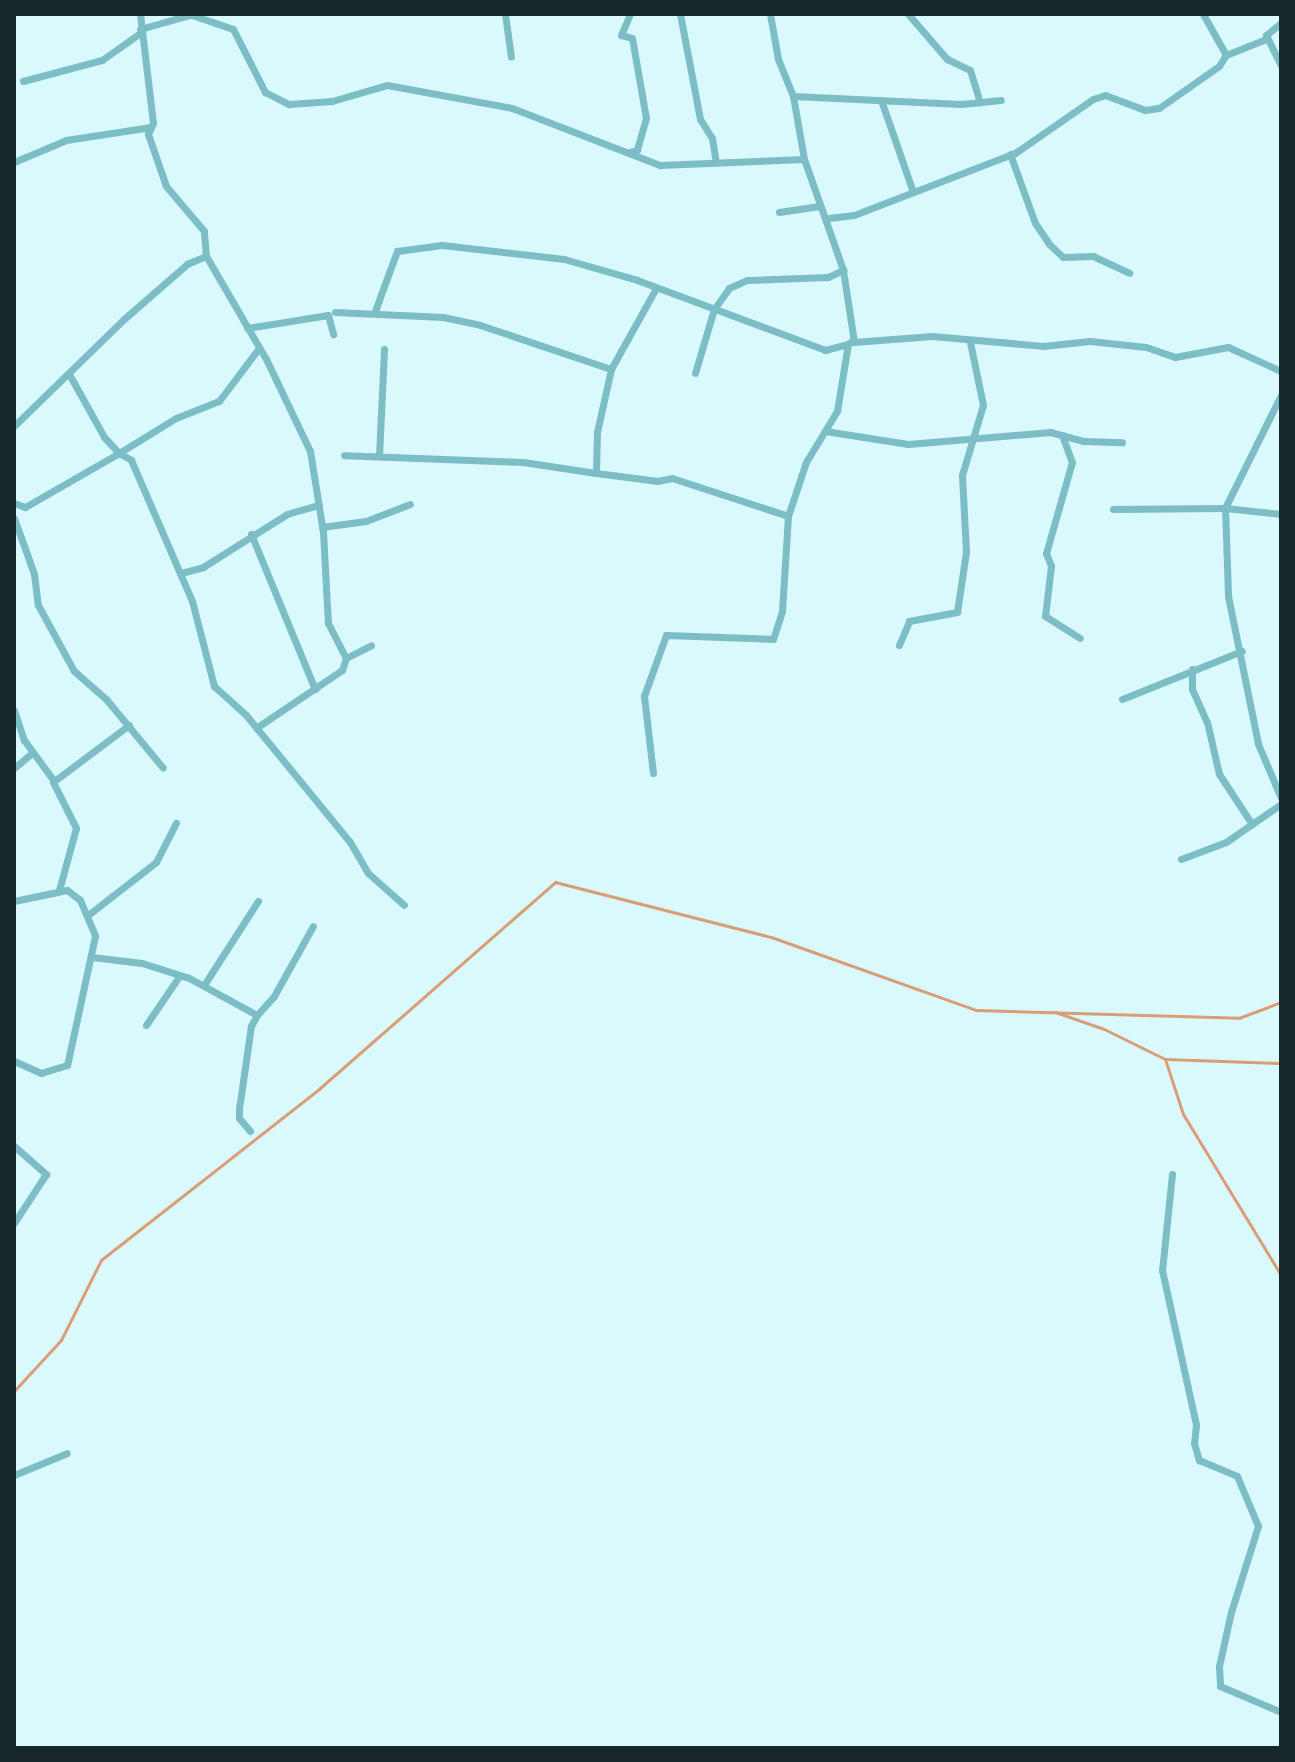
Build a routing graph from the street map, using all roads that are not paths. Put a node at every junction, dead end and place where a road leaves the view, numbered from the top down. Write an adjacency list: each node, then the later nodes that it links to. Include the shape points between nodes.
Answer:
1 (140, 14): 10 (street)
2 (189, 14): 10 (street); 21 (street, via 233,29 273,100 332,101 387,85 512,108)
3 (505, 14): 13 (street)
4 (630, 14): 21 (street, via 621,35 632,38 646,118 637,150)
5 (680, 14): 25 (street, via 700,119 712,138)
6 (770, 14): 16 (street, via 778,59)
7 (908, 14): 19 (street, via 947,59 970,70)
8 (1203, 14): 12 (street)
9 (1281, 23): 11 (street)
10 (140, 31): 15 (street, via 102,60); 20 (street)
11 (1266, 39): 12 (street); 14 (street)
12 (1226, 55): 22 (street, via 1166,105 1145,110 1126,99 1093,99)
13 (511, 57)
14 (1281, 66)
15 (23, 81)
16 (793, 96): 17 (street); 23 (street)
17 (881, 100): 19 (street); 26 (street)
18 (1001, 100): 19 (street)
19 (980, 102)
20 (151, 127): 24 (street, via 66,140); 30 (street, via 148,134 166,186 204,231)
21 (629, 152): 25 (street, via 660,165)
22 (1010, 154): 26 (street); 32 (street, via 1035,223 1049,244 1063,257 1093,256)
23 (804, 159): 25 (street); 27 (street)
24 (14, 162)
25 (716, 162)
26 (913, 192): 29 (street, via 854,215)
27 (820, 206): 28 (street); 29 (street)
28 (779, 212)
29 (829, 218): 31 (street)
30 (206, 256): 37 (street); 48 (street, via 171,277)
31 (843, 270): 34 (street, via 828,277 747,280 729,288); 39 (street)
32 (1129, 273)
33 (655, 290): 34 (street); 35 (street, via 564,259 415,245 397,251); 45 (street)
34 (714, 309): 39 (street, via 825,350); 47 (street)
35 (375, 311): 36 (street); 45 (street, via 480,325)
36 (335, 312)
37 (247, 328): 38 (street, via 328,315); 41 (street)
38 (333, 334)
39 (850, 342): 40 (street, via 932,336); 51 (street, via 837,411)
40 (970, 342): 44 (street, via 1043,346 1090,341 1146,347 1175,357 1228,347); 53 (street, via 983,405)
41 (259, 348): 55 (street, via 219,401 176,418); 61 (street, via 310,451)
42 (384, 349): 57 (street)
43 (1281, 359): 44 (street)
44 (1273, 363): 46 (street)
45 (611, 369): 58 (street, via 597,432)
46 (1281, 371)
47 (695, 373)
48 (69, 374): 50 (street); 55 (street, via 104,437)
49 (1281, 395): 62 (street)
50 (14, 426)
51 (825, 431): 53 (street, via 908,444); 65 (street, via 806,462)
52 (1061, 433): 53 (street); 54 (street, via 1084,441); 70 (street, via 1072,462 1046,553 1051,566 1045,616)
53 (975, 440): 72 (street, via 962,475 966,552 957,612 909,621)
54 (1122, 442)
55 (119, 453): 59 (street, via 25,507); 69 (street, via 142,479 147,503)
56 (344, 455): 57 (street)
57 (379, 456): 58 (street, via 523,462)
58 (596, 473): 65 (street, via 672,478)
59 (14, 503)
60 (410, 504): 67 (street, via 366,521)
61 (319, 505): 67 (street); 68 (street)
62 (1225, 508): 63 (street); 64 (street); 73 (street, via 1228,596)
63 (1113, 509)
64 (1281, 514)
65 (788, 516): 84 (street, via 782,611 773,639 666,635 644,696)
66 (14, 518): 79 (street, via 34,574 38,605 61,649 81,681)
67 (322, 527): 74 (street, via 328,623)
68 (251, 534): 69 (street, via 203,567); 76 (street)
69 (181, 573): 80 (street, via 202,636 208,675)
70 (1080, 638)
71 (371, 645): 74 (street)
72 (899, 645)
73 (1242, 651): 75 (street); 86 (street, via 1258,744)
74 (346, 658): 76 (street, via 342,670)
75 (1192, 669): 77 (street); 89 (street, via 1192,689 1207,722 1219,774)
76 (315, 689): 80 (street)
77 (1122, 699)
78 (14, 710): 81 (street)
79 (129, 725): 83 (street); 85 (street)
80 (256, 728): 94 (street, via 350,842 368,873)
81 (32, 753): 82 (street); 85 (street)
82 (14, 768)
83 (163, 768)
84 (653, 773)
85 (54, 781): 91 (street, via 76,828)
86 (1281, 798)
87 (1281, 804): 89 (street)
88 (176, 823): 95 (street, via 156,862)
89 (1252, 824): 90 (street, via 1226,842)
90 (1181, 859)
91 (59, 890): 92 (street); 95 (street, via 75,895)
92 (14, 901)
93 (258, 901): 99 (street)
94 (404, 905)
95 (88, 915): 97 (street, via 95,936)
96 (313, 926): 100 (street, via 274,996)
97 (92, 957): 98 (street, via 142,963); 102 (street, via 67,1065 41,1073)
98 (180, 975): 99 (street); 101 (street)
99 (204, 985): 100 (street)
100 (257, 1015): 103 (street, via 251,1026 239,1118)
101 (146, 1025)
102 (14, 1061)
103 (250, 1131)
104 (14, 1146): 106 (street, via 46,1174)
105 (1172, 1174): 109 (street, via 1162,1270 1196,1425 1194,1443 1199,1460 1237,1476 1258,1526 1231,1612 1220,1686)
106 (14, 1223)
107 (67, 1453): 108 (street)
108 (14, 1475)
109 (1281, 1712)

